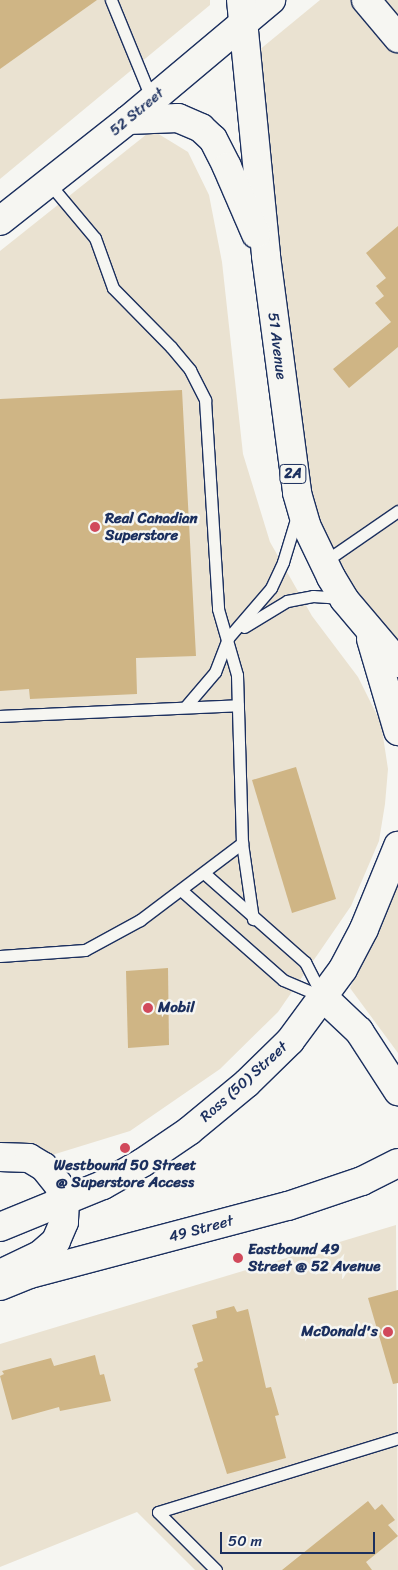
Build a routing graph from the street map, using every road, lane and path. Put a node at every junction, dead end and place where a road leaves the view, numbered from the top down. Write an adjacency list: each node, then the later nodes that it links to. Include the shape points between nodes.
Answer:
1 (111, 0): 6 (lane)
2 (271, 0): 4 (main road, 52 Street)
3 (366, 0): 5 (main road)
4 (243, 11): 6 (main road, 52 Street); 10 (main road, 51 Avenue / 2A)
5 (398, 38)
6 (152, 100): 7 (main road, 52 Street)
7 (128, 120): 8 (main road, 52 Street); 10 (main road, via 178,118 207,134 228,167)
8 (48, 182): 9 (main road, 52 Street); 16 (lane, via 95,238 113,288 190,370 205,400 218,609)
9 (0, 221)
10 (266, 256): 11 (main road, 51 Avenue / 2A, via 294,480)
11 (300, 505): 13 (main road, 51 Avenue / 2A); 16 (lane, via 291,541 271,588)
12 (398, 511): 13 (lane)
13 (324, 562): 14 (main road, 51 Avenue / 2A)
14 (344, 598): 15 (main road, 51 Avenue / 2A); 16 (lane, via 313,596 287,601)
15 (368, 628): 17 (main road, 51 Avenue / 2A); 21 (main road)
16 (228, 638): 18 (lane, via 237,675); 19 (lane, via 215,672)
17 (398, 663)
18 (238, 705): 19 (lane); 22 (lane)
19 (186, 706): 20 (lane)
20 (0, 716)
21 (398, 731)
22 (242, 843): 24 (lane); 26 (lane)
23 (398, 846): 28 (main road, Ross (50) Street, via 364,929)
24 (204, 873): 25 (lane); 26 (lane)
25 (181, 890): 27 (lane, via 140,920 86,950); 28 (lane, via 283,980)
26 (253, 919): 28 (lane, via 305,962)
27 (0, 956)
28 (323, 997): 29 (main road, via 359,1032); 32 (main road, Ross (50) Street, via 290,1041 247,1083 189,1131 142,1164)
29 (398, 1091)
30 (0, 1157): 32 (main road, via 29,1158 44,1167 58,1184)
31 (398, 1163): 35 (main road, 49 Street, via 362,1181 288,1206 30,1274)
32 (64, 1201): 33 (main road, Ross (50) Street); 34 (main road, via 64,1222 56,1241 40,1256)
33 (0, 1227)
34 (0, 1274)
35 (0, 1286)
36 (398, 1438): 37 (lane, via 158,1512)
37 (216, 1570)

